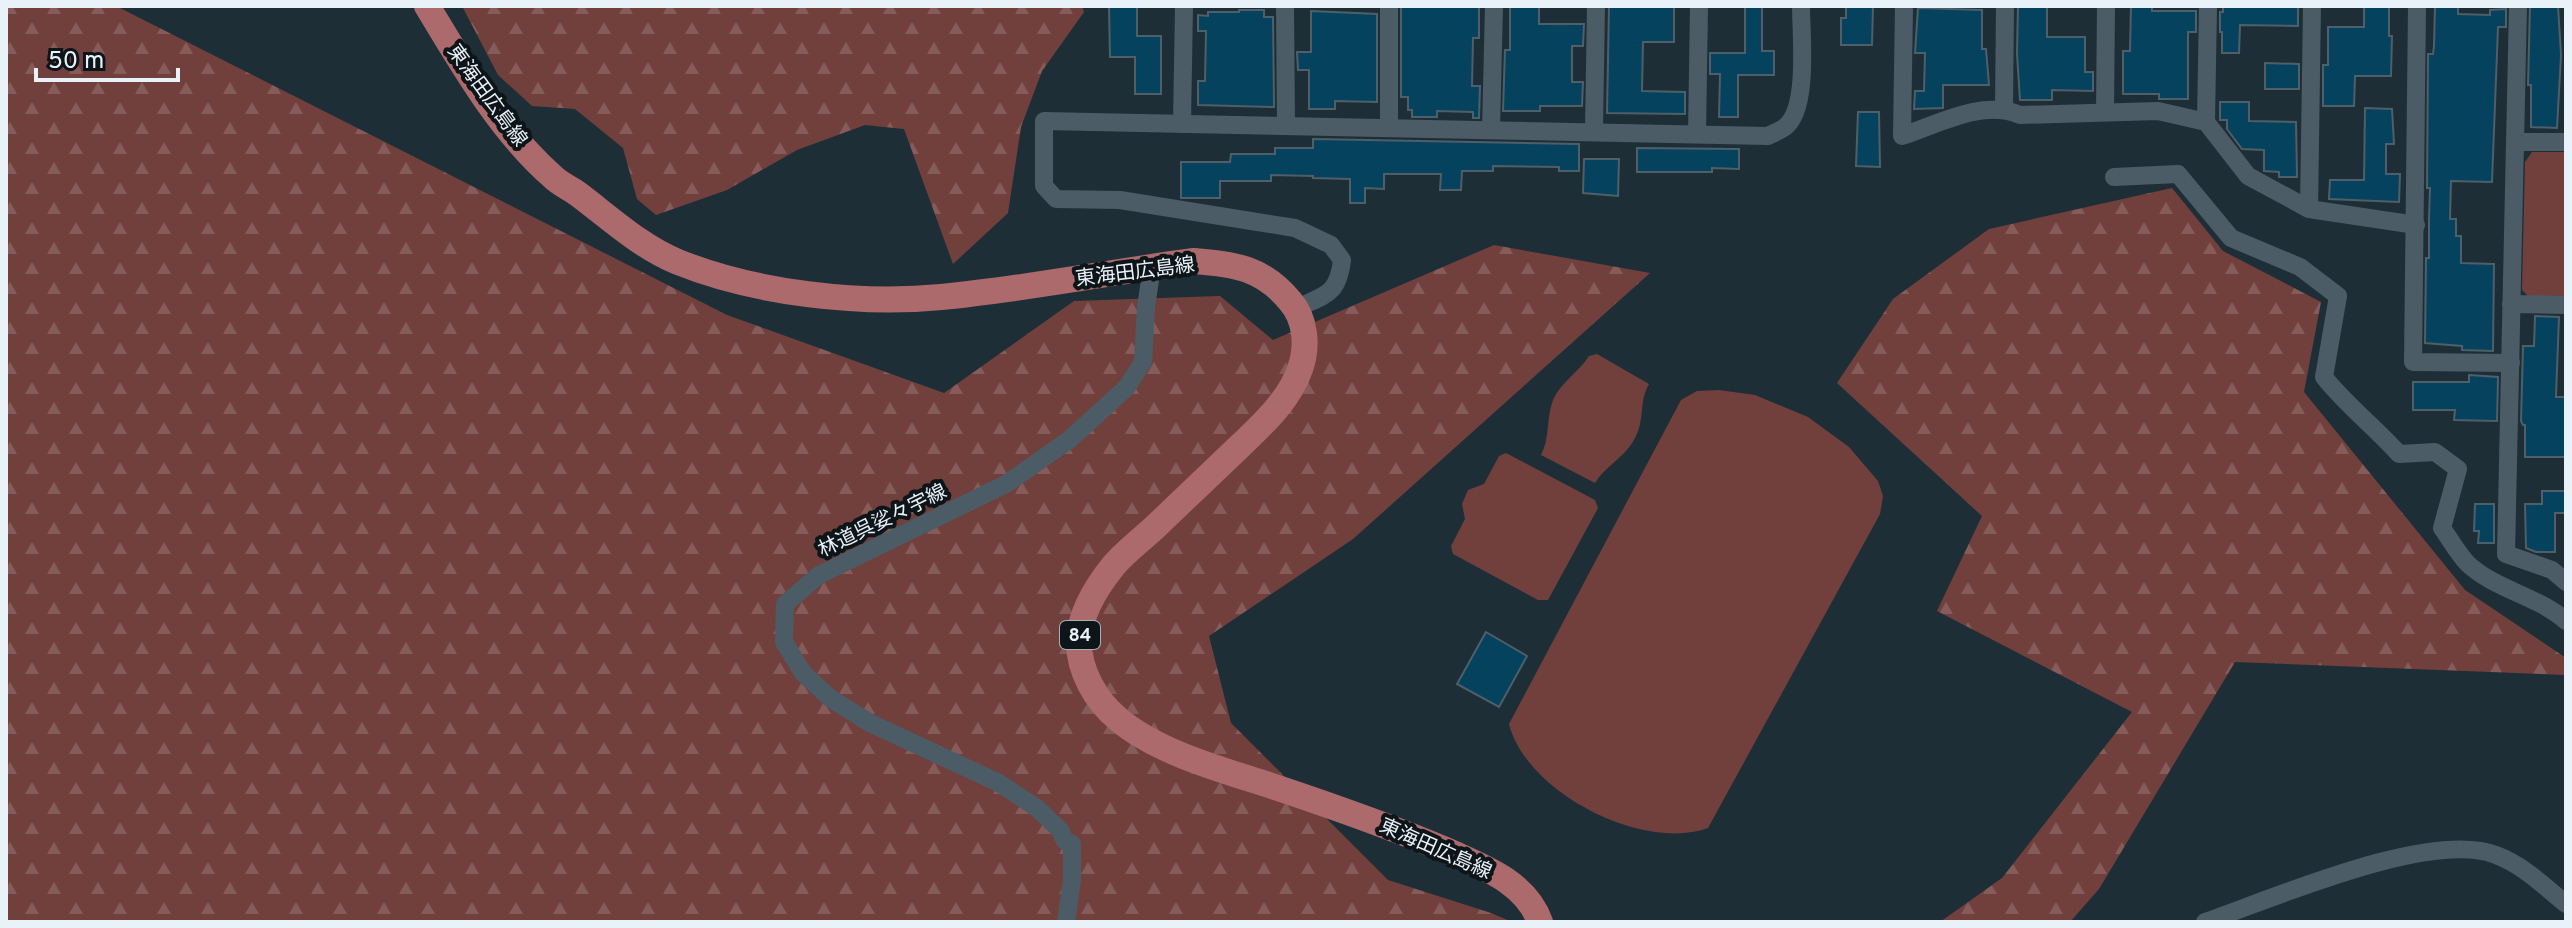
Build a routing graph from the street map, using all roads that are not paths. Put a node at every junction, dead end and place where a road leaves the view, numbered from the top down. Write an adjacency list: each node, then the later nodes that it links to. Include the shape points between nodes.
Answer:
1 (427, 6): 30 (main road, 東海田広島線, via 491,107 553,178 675,261 772,288 879,300 941,297)
2 (1184, 6): 19 (street)
3 (1285, 6): 20 (street)
4 (1389, 6): 21 (street)
5 (1494, 6): 22 (street)
6 (1596, 6): 23 (street)
7 (1699, 6): 24 (street)
8 (1801, 6): 24 (street, via 1798,109 1786,127 1768,136)
9 (1904, 6): 16 (street, via 1902,136 1980,109)
10 (2005, 6): 16 (street)
11 (2106, 6): 17 (street)
12 (2208, 6): 18 (street)
13 (2312, 6): 28 (street)
14 (2417, 6): 29 (street)
15 (2518, 6): 25 (street)
16 (2004, 109): 17 (street, via 2020,115)
17 (2105, 112): 18 (street, via 2158,111)
18 (2206, 122): 28 (street, via 2248,176)
19 (1182, 124): 20 (street); 33 (street, via 1044,121 1044,186 1056,199 1120,200 1295,228 1319,239 1342,260 1340,278 1330,292)
20 (1286, 125): 21 (street)
21 (1389, 127): 22 (street)
22 (1491, 130): 23 (street)
23 (1594, 130): 24 (street)
24 (1697, 134)
25 (2516, 142): 26 (street); 31 (street)
26 (2566, 142)
27 (2114, 177): 36 (street, via 2178,174 2231,238 2300,267 2338,296 2324,377 2399,454 2435,452 2458,469 2442,528 2468,563)
28 (2309, 209): 29 (street)
29 (2416, 225): 34 (street, via 2413,362)
30 (1152, 267): 33 (main road, 東海田広島線, via 1194,261 1234,264 1260,274); 38 (street, 林道呉娑々宇線, via 1143,362 1127,387 1069,440 1006,484 819,575 785,604 784,642 803,673 830,698 870,723 999,783 1060,830 1072,844)
31 (2511, 304): 32 (street); 34 (street)
32 (2566, 305)
33 (1297, 308): 39 (main road, 東海田広島線 / 84, via 1305,349 1300,372 1264,424 1115,564 1086,608 1079,641 1085,673 1099,700 1119,720 1154,741 1385,824 1483,866 1521,890)
34 (2511, 363): 35 (street, via 2506,554 2552,570)
35 (2566, 582)
36 (2566, 621)
37 (2566, 904): 40 (street, via 2531,874 2495,854 2467,848 2373,863)
38 (1066, 922)
39 (1540, 922)
40 (2205, 922)

